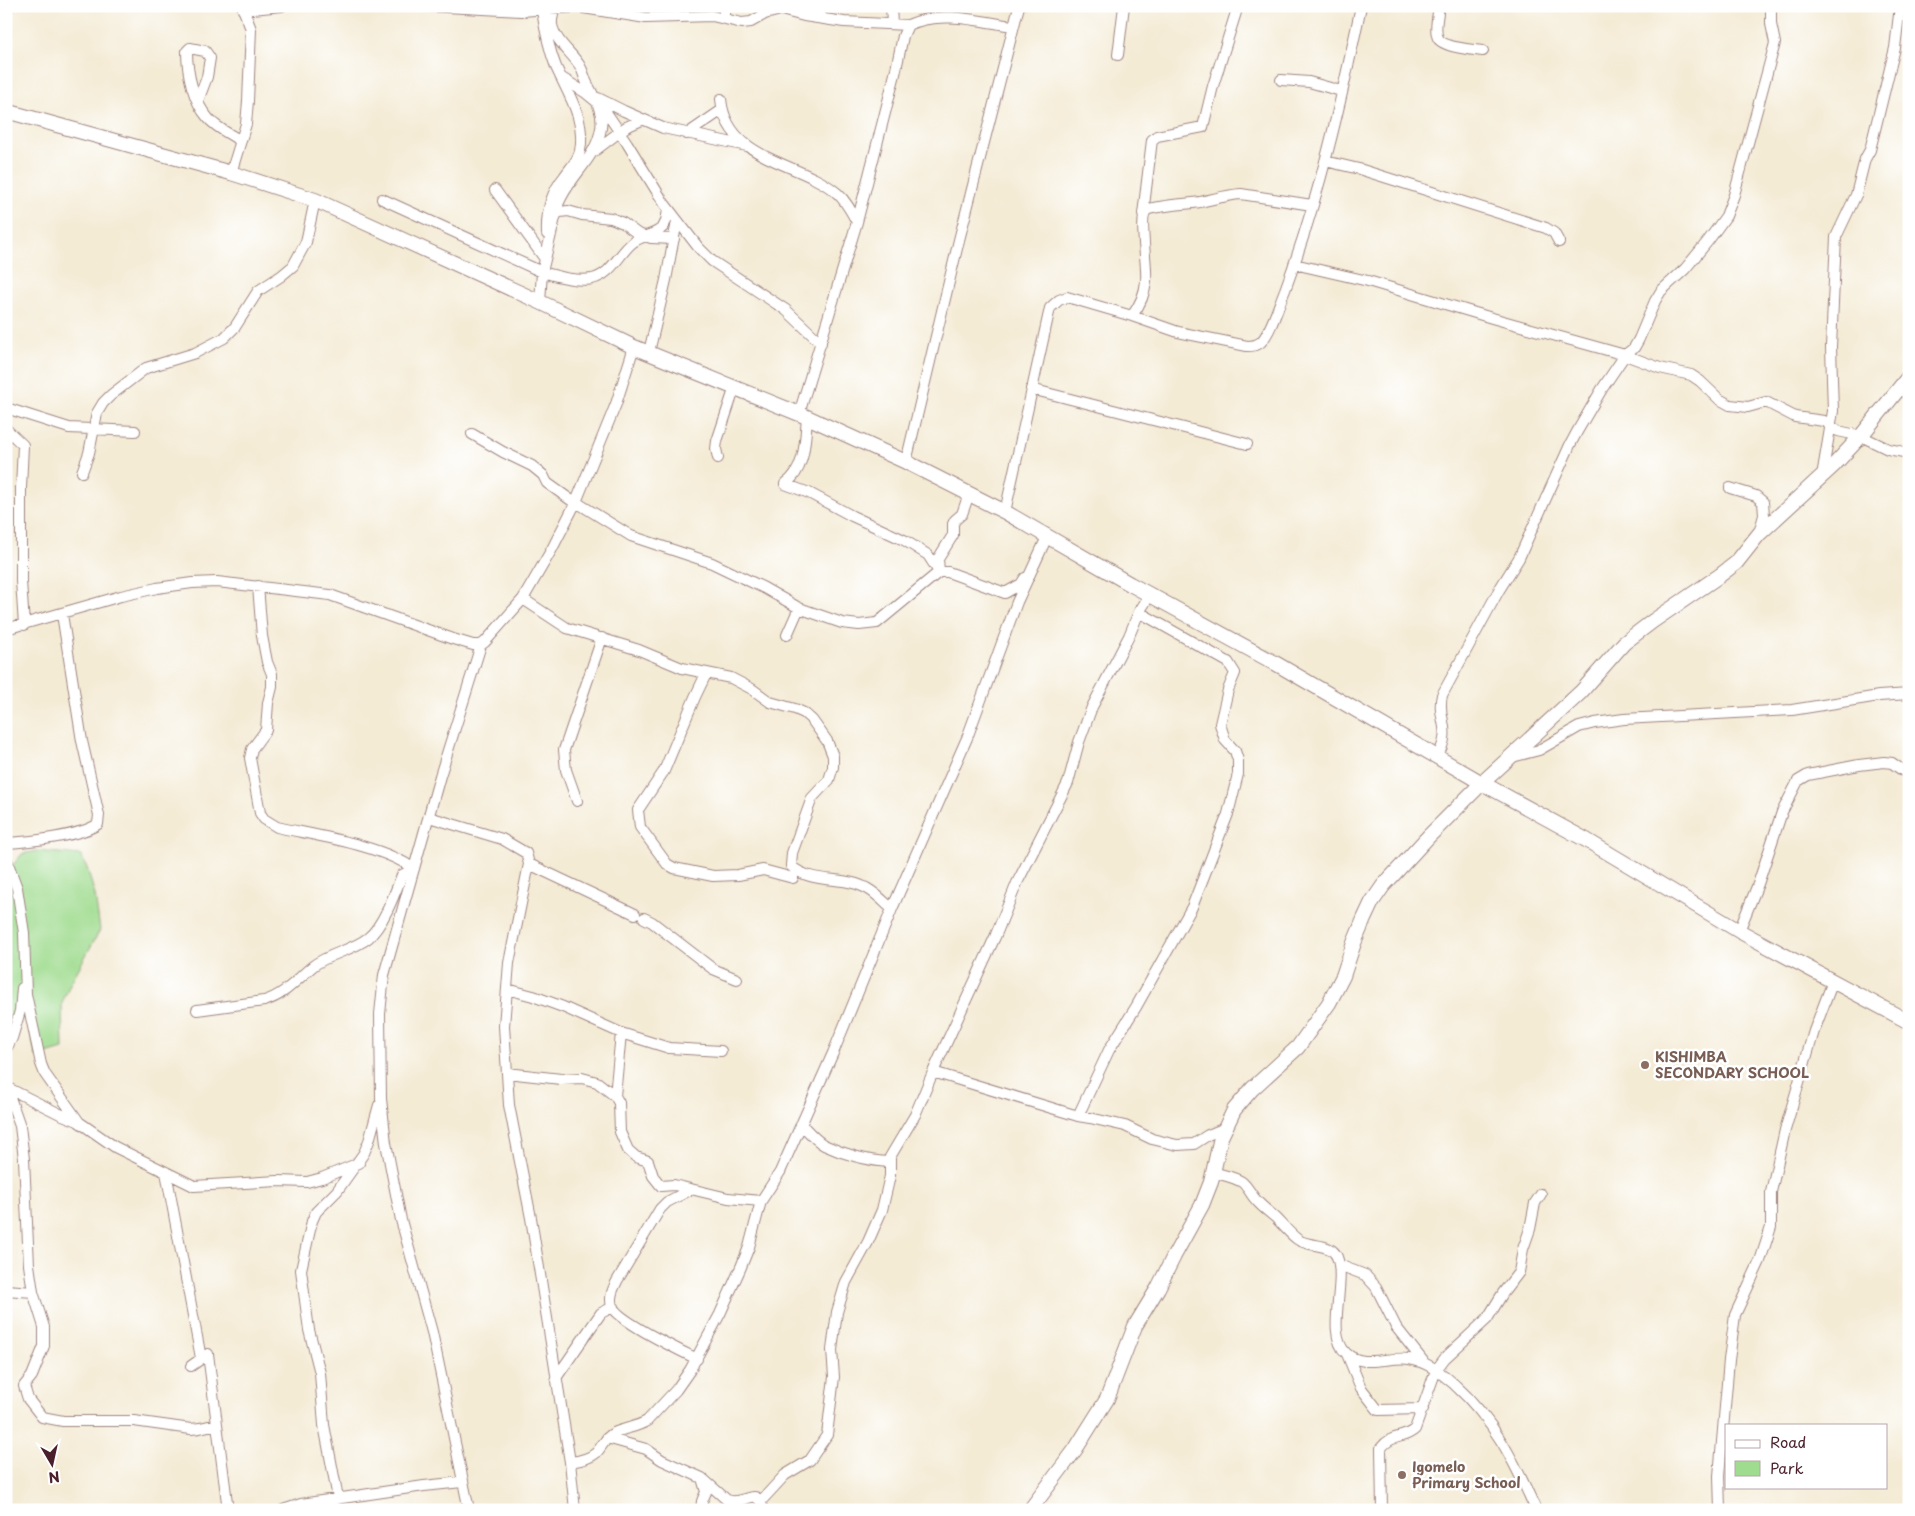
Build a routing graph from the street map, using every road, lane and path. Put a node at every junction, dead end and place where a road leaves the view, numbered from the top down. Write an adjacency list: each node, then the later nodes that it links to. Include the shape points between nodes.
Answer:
1 (282, 6): 13 (street)
2 (426, 6): 15 (street)
3 (724, 6): 16 (street)
4 (812, 6): 17 (street)
5 (891, 6): 18 (street)
6 (1019, 6): 20 (street)
7 (1124, 6): 22 (street)
8 (1238, 6): 42 (street, via 1203,127 1157,136 1152,140)
9 (1361, 6): 25 (street)
10 (1439, 6): 21 (street, via 1439,40)
11 (1771, 6): 57 (street, via 1775,43 1726,216 1689,264 1661,291 1639,339)
12 (1900, 6): 63 (street, via 1895,48 1870,150 1856,195 1836,237)
13 (242, 8): 32 (street, via 251,36 246,124)
14 (554, 8): 15 (street); 16 (street, via 583,7 646,18); 26 (street, via 552,26 556,35 580,67)
15 (542, 10): 23 (street, via 549,45)
16 (724, 18): 17 (street, via 751,22 781,10)
17 (823, 18): 18 (street)
18 (892, 24): 19 (street)
19 (908, 25): 20 (street, via 929,18 951,18); 45 (street)
20 (1012, 26): 72 (street)
21 (1483, 52)
22 (1118, 55)
23 (562, 78): 26 (street); 49 (street, via 576,109 580,150 573,166 554,190 549,205)
24 (1281, 80): 25 (street, via 1309,82)
25 (1341, 90): 35 (street)
26 (595, 98): 29 (street); 30 (street); 34 (street, via 601,115 601,128)
27 (198, 101): 32 (street, via 209,120)
28 (6, 112): 36 (street)
29 (642, 120): 30 (street); 31 (street)
30 (620, 131): 34 (street); 41 (street)
31 (687, 134): 33 (street); 33 (street, via 721,104 726,123)
32 (241, 141): 36 (street)
33 (748, 146): 45 (street, via 815,178 837,193)
34 (591, 153): 43 (street, via 561,195)
35 (1325, 161): 40 (street); 48 (street, via 1546,228)
36 (231, 174): 39 (street)
37 (495, 190): 49 (street)
38 (382, 199): 51 (street)
39 (315, 200): 52 (street); 64 (street, via 306,242 292,266 258,290 235,327 224,338 194,353 146,368 103,404)
40 (1312, 205): 42 (street, via 1230,195 1153,208); 50 (street)
41 (668, 209): 44 (street); 46 (street, via 662,228)
42 (1143, 214): 53 (street, via 1146,280 1140,305)
43 (555, 215): 46 (street, via 568,211 611,218); 49 (street)
44 (677, 221): 47 (street); 54 (street, via 712,261 786,310)
45 (857, 222): 54 (street)
46 (644, 236): 47 (street); 51 (street, via 633,242 599,277 584,280)
47 (674, 240): 56 (street)
48 (1560, 242)
49 (546, 255): 51 (street)
50 (1294, 264): 53 (street, via 1264,338 1253,346 1178,332); 57 (street, via 1368,280)
51 (542, 272): 52 (street)
52 (540, 302): 55 (street)
53 (1132, 316): 60 (street, via 1067,297 1059,300 1050,308)
54 (821, 343): 62 (street)
55 (634, 346): 56 (street); 77 (street, via 616,404)
56 (649, 352): 59 (street)
57 (1626, 354): 63 (street, via 1660,368 1691,375 1730,405 1748,407 1766,402 1795,417 1824,421); 96 (street, via 1570,445 1519,558 1442,695 1440,707 1446,733)
58 (1909, 376): 68 (street)
59 (735, 388): 62 (street); 71 (street, via 717,441)
60 (1031, 389): 69 (street); 78 (street)
61 (6, 408): 64 (street, via 69,428)
62 (803, 415): 72 (street); 82 (street, via 805,450 791,480 785,484 904,540 928,555)
63 (1831, 426): 68 (street, via 1844,433); 74 (street)
64 (94, 428): 66 (street); 73 (street, via 90,453)
65 (6, 429): 89 (street, via 23,445 21,581)
66 (135, 432)
67 (472, 434): 77 (street, via 532,466 547,483)
68 (1861, 436): 70 (street, via 1888,449); 74 (street)
69 (1248, 444)
70 (1909, 453)
71 (718, 458)
72 (906, 462): 76 (street)
73 (82, 472)
74 (1821, 478): 79 (street)
75 (1730, 488): 79 (street, via 1756,496 1763,502 1764,515)
76 (969, 494): 78 (street); 82 (street, via 962,514 955,520 953,535 938,558)
77 (575, 502): 85 (street); 86 (street, via 631,536 712,563)
78 (1005, 512): 80 (street)
79 (1759, 534): 97 (street, via 1725,572 1624,643 1581,692)
80 (1047, 537): 81 (street); 84 (street)
81 (1035, 563): 82 (street, via 1021,584 1005,593 948,572); 107 (street, via 1017,602 967,738)
82 (939, 572): 86 (street, via 877,622 842,623)
83 (258, 586): 88 (street, via 192,582 121,596); 93 (street, via 330,595 453,639); 105 (street, via 262,636 272,681 266,730 252,749 250,758 260,813 277,827 375,850 402,860)
84 (1150, 595): 87 (street); 96 (street, via 1274,662)
85 (523, 599): 92 (street, via 567,628); 93 (street)
86 (799, 608): 91 (street)
87 (1139, 612): 118 (street, via 1092,707 1068,783 1017,883); 123 (street, via 1232,667 1235,673 1220,724 1226,740 1235,751 1238,774 1228,814 1192,907 1109,1050)
88 (62, 614): 89 (street); 102 (street, via 82,741 99,815 98,824 73,834)
89 (24, 624): 90 (street)
90 (6, 629)
91 (787, 635)
92 (602, 638): 94 (street); 100 (street, via 564,750 566,770)
93 (481, 645): 101 (street)
94 (706, 674): 106 (street, via 664,771 638,810 640,827 667,864 674,868 721,877 763,870); 107 (street, via 725,676 742,683 770,702 795,708 812,720 829,744 833,767 830,780 812,798 792,853 791,866 804,875 868,888)
95 (1909, 694): 97 (street, via 1792,710 1595,723 1579,727 1538,750)
96 (1437, 757): 99 (street)
97 (1512, 757): 99 (street)
98 (1909, 775): 108 (street, via 1892,763 1884,762 1808,775 1798,781 1782,812)
99 (1482, 783): 108 (street); 126 (street, via 1383,886 1368,910 1329,1003 1298,1047 1242,1099)
100 (577, 801)
101 (429, 817): 104 (street, via 502,839 526,853); 105 (street)
102 (6, 843)
103 (6, 858): 111 (street, via 11,867 24,933)
104 (529, 864): 109 (street, via 640,916 713,969); 112 (street, via 509,963)
105 (414, 869): 113 (street, via 402,875 380,922 368,938 314,965 274,999); 122 (street, via 381,995)
106 (793, 878)
107 (892, 909): 125 (street)
108 (1739, 930): 110 (street)
109 (737, 979)
110 (1833, 981): 114 (street); 162 (street, via 1814,1031 1785,1130 1771,1192 1771,1227 1760,1261 1735,1315 1719,1476)
111 (25, 984): 116 (street, via 20,995 20,1011); 124 (street, via 42,1070)
112 (507, 989): 115 (street, via 563,1006); 119 (street, via 504,1026)
113 (197, 1010)
114 (1909, 1022)
115 (621, 1033): 117 (street, via 670,1048); 121 (street)
116 (6, 1049)
117 (721, 1051)
118 (933, 1072): 123 (street); 127 (street, via 916,1115)
119 (507, 1073): 121 (street, via 582,1078 596,1082); 144 (street, via 509,1105 532,1218)
120 (6, 1087): 124 (street); 136 (street, via 20,1126)
121 (615, 1096): 131 (street, via 621,1108 620,1132 628,1150 648,1161 661,1186)
122 (380, 1099): 128 (street, via 370,1141); 150 (street, via 401,1220 432,1332)
123 (1078, 1116): 126 (street, via 1125,1126 1152,1139 1177,1145 1196,1144 1208,1134)
124 (79, 1122): 129 (street, via 115,1147)
125 (801, 1124): 127 (street, via 824,1145 874,1161); 133 (street, via 780,1172)
126 (1225, 1128): 130 (street)
127 (889, 1162): 152 (street, via 890,1176 882,1210 846,1282 837,1312 827,1435 810,1460 785,1476)
128 (359, 1163): 129 (street, via 307,1182 194,1186); 151 (street, via 316,1212 301,1270)
129 (166, 1172): 139 (street)
130 (1213, 1172): 134 (street, via 1241,1182 1291,1234 1302,1243 1331,1249); 159 (street, via 1197,1216 1135,1326 1107,1399 1075,1450)
131 (690, 1190): 133 (street); 137 (street, via 660,1209 613,1289)
132 (1541, 1194): 143 (street, via 1535,1203 1522,1249 1519,1272 1487,1319)
133 (761, 1201): 140 (street, via 741,1267)
134 (1339, 1265): 138 (street, via 1337,1329); 141 (street, via 1365,1274 1376,1287 1396,1327)
135 (6, 1290): 136 (street)
136 (33, 1292): 146 (street, via 44,1327 44,1346 24,1390 42,1417 63,1421 134,1421 191,1429)
137 (613, 1307): 140 (street, via 622,1317 657,1340); 144 (street, via 601,1313)
138 (1347, 1354): 141 (street, via 1370,1361 1406,1358); 145 (street, via 1361,1388 1378,1410)
139 (202, 1358): 142 (street); 146 (street, via 208,1354)
140 (697, 1359): 147 (street, via 685,1379 647,1421)
141 (1422, 1361): 143 (street)
142 (191, 1366)
143 (1436, 1370): 145 (street); 161 (street, via 1482,1411 1506,1446)
144 (556, 1378): 148 (street)
145 (1423, 1409): 160 (street, via 1410,1434 1396,1436 1381,1448)
146 (217, 1424): 154 (street)
147 (607, 1438): 148 (street, via 596,1453); 149 (street, via 646,1449)
148 (570, 1462): 153 (street)
149 (702, 1478): 152 (street, via 727,1500 742,1501 754,1496); 158 (street, via 706,1492)
150 (462, 1482): 151 (street); 157 (street)
151 (338, 1498): 155 (street); 156 (street)
152 (762, 1505)
153 (575, 1509)
154 (228, 1510)
155 (284, 1510)
156 (335, 1510)
157 (468, 1510)
158 (701, 1510)
159 (1030, 1510)
160 (1382, 1510)
161 (1536, 1510)
162 (1720, 1510)

